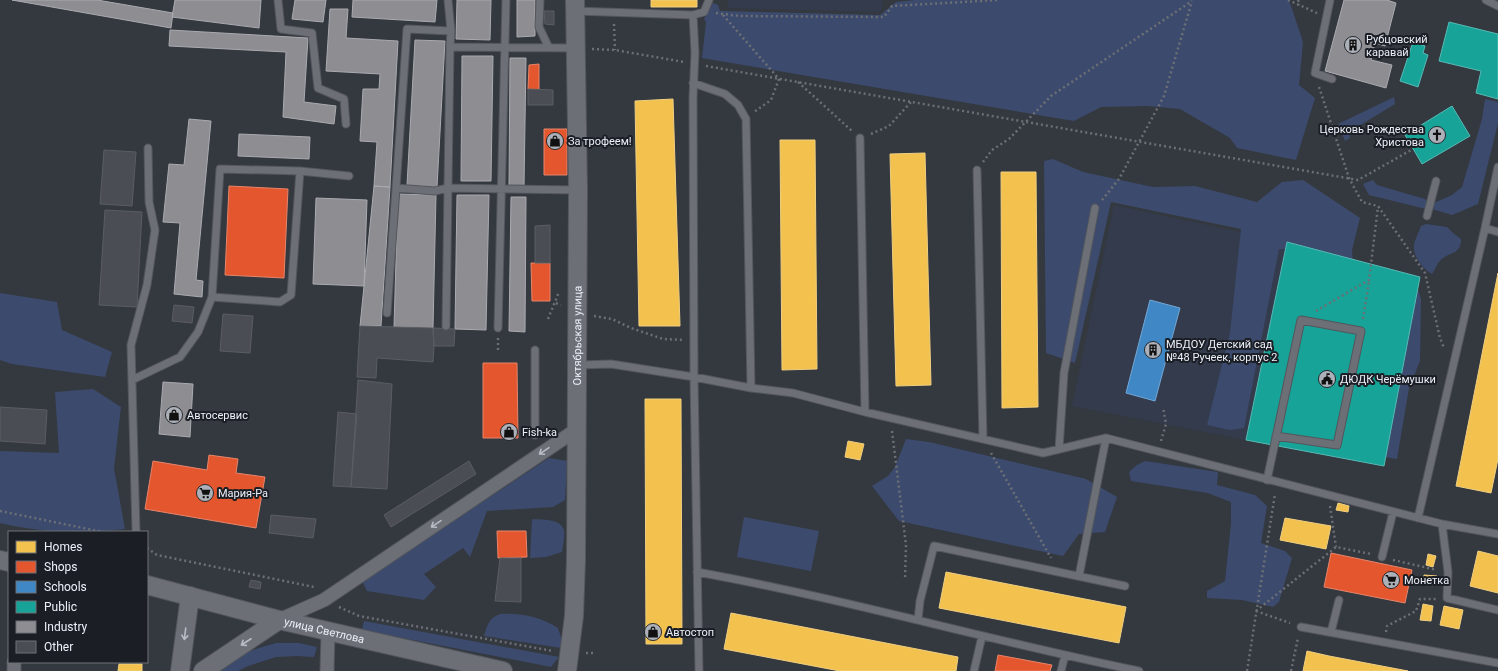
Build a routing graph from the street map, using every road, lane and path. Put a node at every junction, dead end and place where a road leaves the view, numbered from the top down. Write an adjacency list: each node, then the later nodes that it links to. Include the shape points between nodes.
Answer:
1 (278, 0): 33 (lane, via 281,29 312,33 318,88 344,99)
2 (448, 0): 19 (lane)
3 (506, 0): 21 (lane)
4 (540, 0): 22 (lane, via 539,27)
5 (709, 0): 15 (lane)
6 (998, 0): 17 (path, via 892,6 884,17)
7 (1192, 0): 32 (path, via 1051,96); 35 (path, via 1164,96)
8 (1288, 0): 13 (path)
9 (1298, 0): 13 (path)
10 (1330, 0): 18 (lane)
11 (1486, 0): 14 (lane)
12 (575, 6): 16 (lane); 23 (main road, Октябрьская улица)
13 (1301, 6): 18 (path)
14 (1498, 6)
15 (704, 12): 16 (lane); 17 (path)
16 (693, 14): 24 (lane)
17 (723, 14): 26 (path)
18 (1326, 17): 25 (lane)
19 (451, 31): 20 (lane); 44 (lane, via 407,28)
20 (450, 47): 21 (lane); 45 (lane)
21 (506, 47): 22 (lane); 46 (lane)
22 (549, 48): 23 (lane)
23 (575, 48): 24 (path, via 615,50); 47 (main road, Октябрьская улица)
24 (695, 64): 26 (path); 29 (lane)
25 (1315, 73): 27 (lane); 42 (path)
26 (779, 79): 28 (path); 31 (path, via 772,100)
27 (1332, 79)
28 (797, 82): 30 (path); 34 (path)
29 (694, 83): 31 (lane, via 725,94 738,105); 63 (lane)
30 (911, 102): 32 (path); 34 (path, via 889,126)
31 (746, 119): 69 (lane)
32 (1026, 122): 35 (path); 39 (path, via 1009,139 992,150)
33 (346, 124)
34 (860, 138): 71 (lane)
35 (1139, 142): 42 (path); 49 (path, via 1119,179)
36 (148, 148): 68 (lane, via 149,202 154,230 147,285 131,345)
37 (1413, 149): 42 (path, via 1359,179)
38 (1498, 167): 51 (lane)
39 (977, 170): 77 (lane)
40 (300, 171): 41 (lane); 55 (lane, via 292,295 280,302); 55 (lane, via 220,169)
41 (350, 176)
42 (1349, 178): 48 (path, via 1362,202)
43 (1436, 181): 50 (lane)
44 (396, 188): 45 (lane, via 435,191); 56 (lane)
45 (448, 188): 46 (lane); 60 (lane)
46 (501, 189): 47 (lane); 61 (lane)
47 (578, 190): 57 (main road, Октябрьская улица)
48 (1378, 206): 53 (path); 66 (path, via 1425,273 1440,338)
49 (1095, 208): 78 (lane, via 1064,373)
50 (1427, 216)
51 (1485, 228): 52 (lane); 66 (lane)
52 (1498, 232)
53 (1369, 280): 59 (path); 62 (path)
54 (560, 290): 58 (path)
55 (212, 297): 68 (lane, via 198,332 180,357)
56 (386, 313)
57 (577, 313): 63 (path, via 612,319 663,339); 65 (main road, Октябрьская улица)
58 (548, 319)
59 (1301, 320): 62 (lane); 75 (lane)
60 (446, 326)
61 (498, 328)
62 (1361, 331): 75 (lane, via 1338,446)
63 (694, 341): 67 (lane)
64 (535, 350): 74 (lane)
65 (578, 365): 67 (lane, via 611,364); 73 (main road, Октябрьская улица)
66 (1453, 368): 85 (lane)
67 (694, 376): 69 (lane); 93 (lane)
68 (132, 380): 88 (lane)
69 (751, 388): 71 (lane, via 793,393)
70 (1163, 407): 79 (path, via 1166,424)
71 (865, 412): 72 (lane)
72 (891, 418): 77 (lane); 98 (path, via 906,545)
73 (576, 430): 103 (street, one-way to 103); 114 (main road, Октябрьская улица, via 576,560)
74 (535, 435)
75 (1276, 436): 80 (lane)
76 (1106, 438): 78 (lane); 79 (lane); 96 (lane)
77 (983, 439): 78 (lane, via 1043,453); 94 (path)
78 (1059, 450)
79 (1158, 452): 80 (lane)
80 (1267, 480): 81 (lane)
81 (1277, 482): 82 (lane); 106 (path)
82 (1330, 496): 84 (lane); 90 (path)
83 (0, 511): 87 (path)
84 (1393, 512): 85 (lane); 92 (lane)
85 (1418, 518): 86 (lane)
86 (1442, 524): 89 (lane); 95 (lane)
87 (98, 531)
88 (136, 531)
89 (1498, 534)
90 (1336, 547): 92 (path); 106 (path)
91 (148, 549): 97 (path, via 156,555)
92 (1382, 557): 95 (path)
93 (697, 572): 108 (lane); 124 (lane)
94 (1060, 572): 96 (lane); 108 (lane, via 934,546 920,601)
95 (1448, 572): 102 (lane)
96 (1079, 576): 100 (lane)
97 (276, 579)
98 (905, 579)
99 (148, 585): 101 (main road, улица Светлова)
100 (1125, 586)
101 (190, 596): 107 (main road, улица Светлова); 119 (main road, one-way to 119)
102 (1447, 598): 105 (lane); 113 (path, via 1420,599 1416,611 1388,626)
103 (324, 600): 107 (street); 114 (path, via 359,616 546,651)
104 (1339, 600): 111 (lane)
105 (1498, 610)
106 (1256, 611): 109 (path); 128 (path)
107 (279, 620): 110 (main road, улица Светлова); 120 (main road, one-way to 120)
108 (918, 620): 112 (lane)
109 (1301, 627): 111 (lane); 129 (path)
110 (328, 632): 118 (main road, улица Светлова); 121 (street)
111 (1331, 632): 113 (lane)
112 (982, 636): 116 (lane); 125 (lane)
113 (1384, 642): 117 (lane)
114 (570, 652): 115 (path); 123 (main road, Октябрьская улица)
115 (595, 653)
116 (1066, 655): 126 (lane); 127 (lane)
117 (1498, 663)
118 (468, 667): 122 (main road, улица Светлова)
119 (180, 671)
120 (203, 671)
121 (327, 671)
122 (504, 671)
123 (567, 671)
124 (699, 671)
125 (974, 671)
126 (1061, 671)
127 (1139, 671)
128 (1247, 671)
129 (1291, 671)

